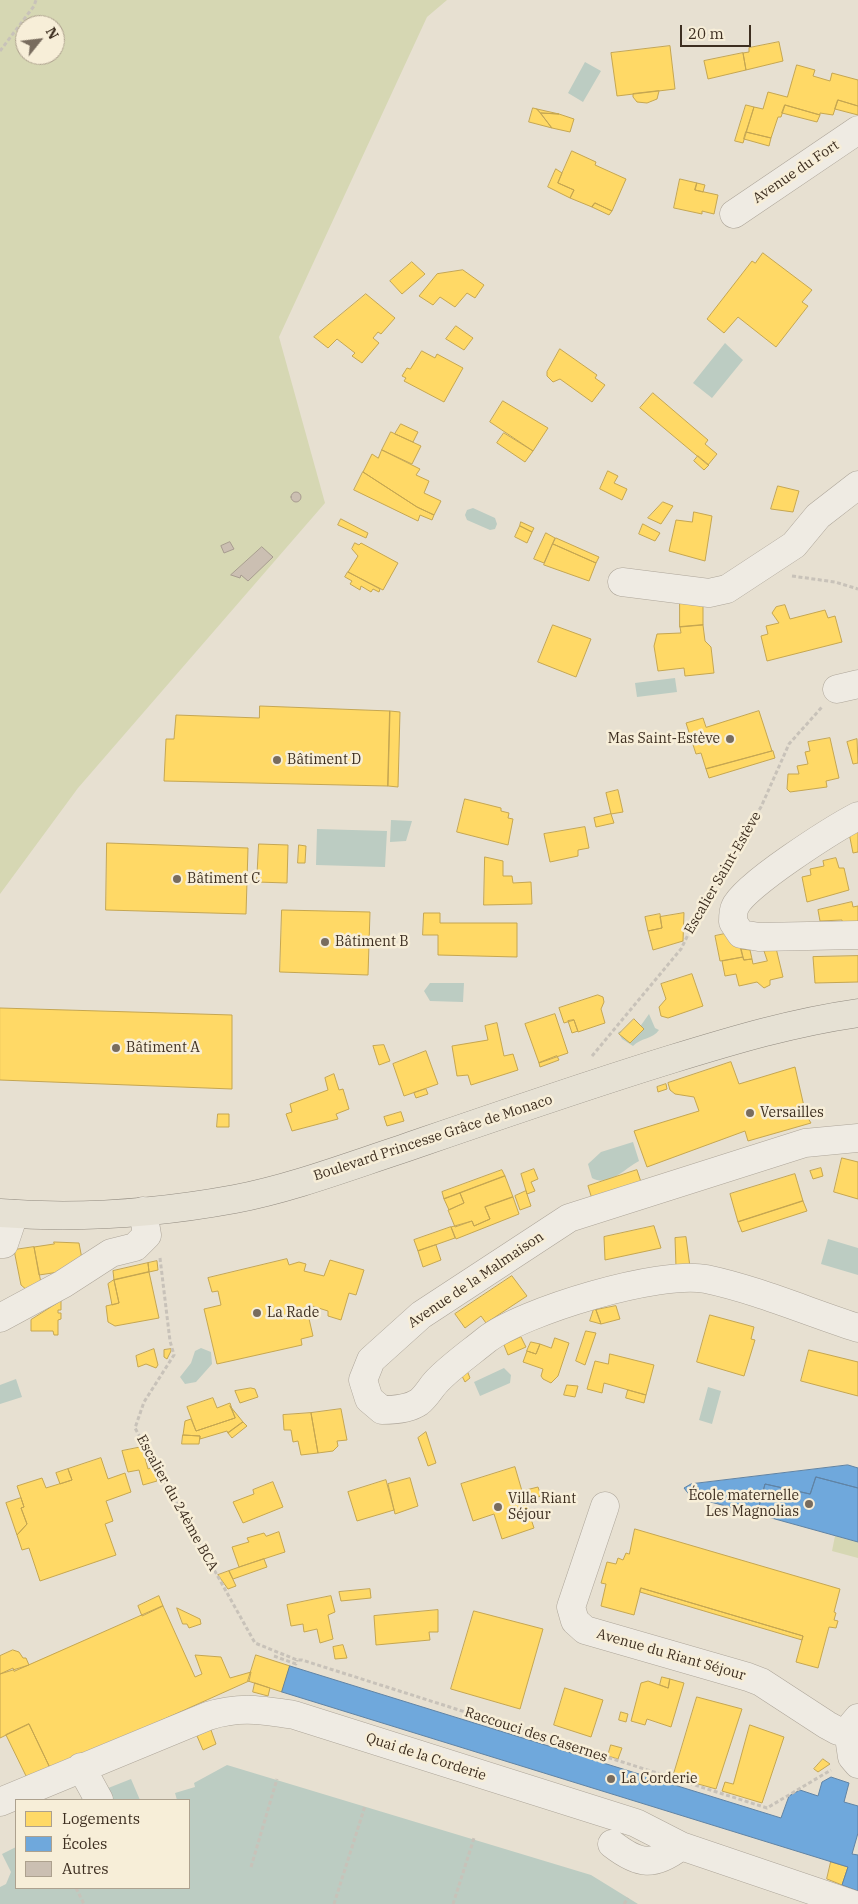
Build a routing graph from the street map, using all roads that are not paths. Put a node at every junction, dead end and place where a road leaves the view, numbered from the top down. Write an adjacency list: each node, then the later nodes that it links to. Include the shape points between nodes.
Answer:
1 (858, 130): 2 (street, Avenue du Fort)
2 (734, 214)
3 (858, 485): 4 (street, via 818,516 794,544 727,589 709,593)
4 (622, 582)
5 (858, 816): 6 (street, via 793,856 743,896 735,907 733,922 741,934 759,937)
6 (858, 935)
7 (858, 1013): 10 (main road, Boulevard Princesse Grâce de Monaco, via 780,1027 595,1083 277,1189)
8 (858, 1138): 13 (street, Avenue de la Malmaison, via 805,1143 569,1218 421,1315 371,1360 363,1380 369,1399 382,1410 398,1410 419,1402 438,1380 489,1338 538,1312 680,1277 705,1279 755,1293)
9 (7, 1213): 10 (main road, Boulevard Princesse Grâce de Monaco, via 93,1215); 11 (street, via 4,1244)
10 (145, 1223): 12 (street, via 135,1248 111,1253)
11 (0, 1244)
12 (0, 1318)
13 (858, 1328)
14 (605, 1506): 15 (street, Avenue du Riant Séjour, via 571,1607 575,1620 585,1630 761,1682 838,1731)
15 (853, 1724): 16 (street)
16 (855, 1761)
17 (81, 1767): 18 (street); 19 (street, Quai de la Corderie); 20 (street, Quai de la Corderie, via 208,1716 243,1708 294,1715 627,1820 674,1852)
18 (98, 1799)
19 (0, 1802)
20 (852, 1904)

